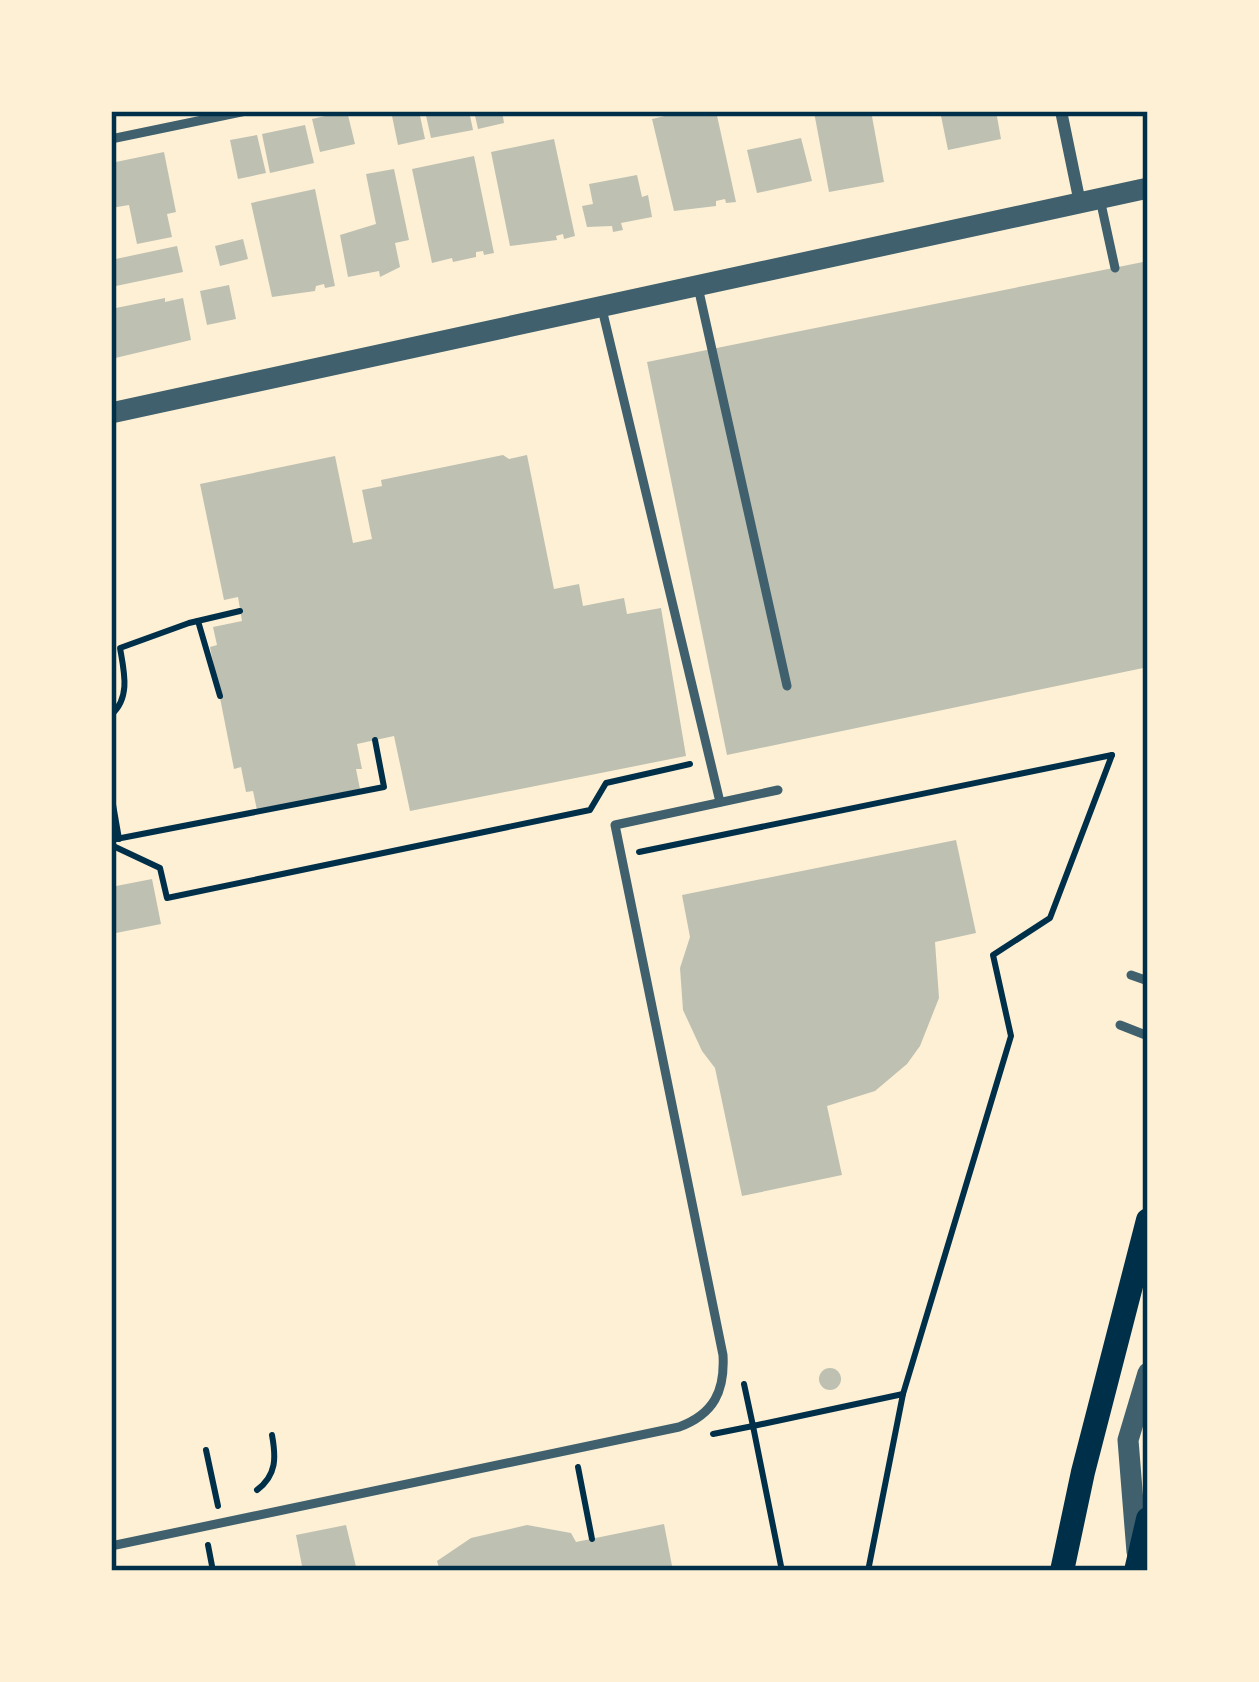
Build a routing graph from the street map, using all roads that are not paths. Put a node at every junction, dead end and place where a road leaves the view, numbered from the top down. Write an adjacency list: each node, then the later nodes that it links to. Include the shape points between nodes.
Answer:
1 (247, 111): 3 (lane)
2 (1061, 111): 5 (street)
3 (111, 140)
4 (1148, 188): 5 (street)
5 (1090, 201): 6 (lane); 7 (street)
6 (1115, 268)
7 (698, 287): 8 (street); 10 (lane)
8 (602, 309): 9 (street); 12 (lane)
9 (111, 413)
10 (787, 686)
11 (778, 790): 12 (lane)
12 (720, 802): 20 (lane, via 615,825 723,1355 712,1407 679,1427)
13 (1131, 975): 14 (lane)
14 (1148, 982)
15 (1120, 1025): 16 (lane)
16 (1148, 1036)
17 (1148, 1220): 22 (main road)
18 (1148, 1372): 21 (street, via 1128,1440)
19 (1148, 1520): 21 (main road)
20 (111, 1546)
21 (1137, 1568)
22 (1062, 1571)

